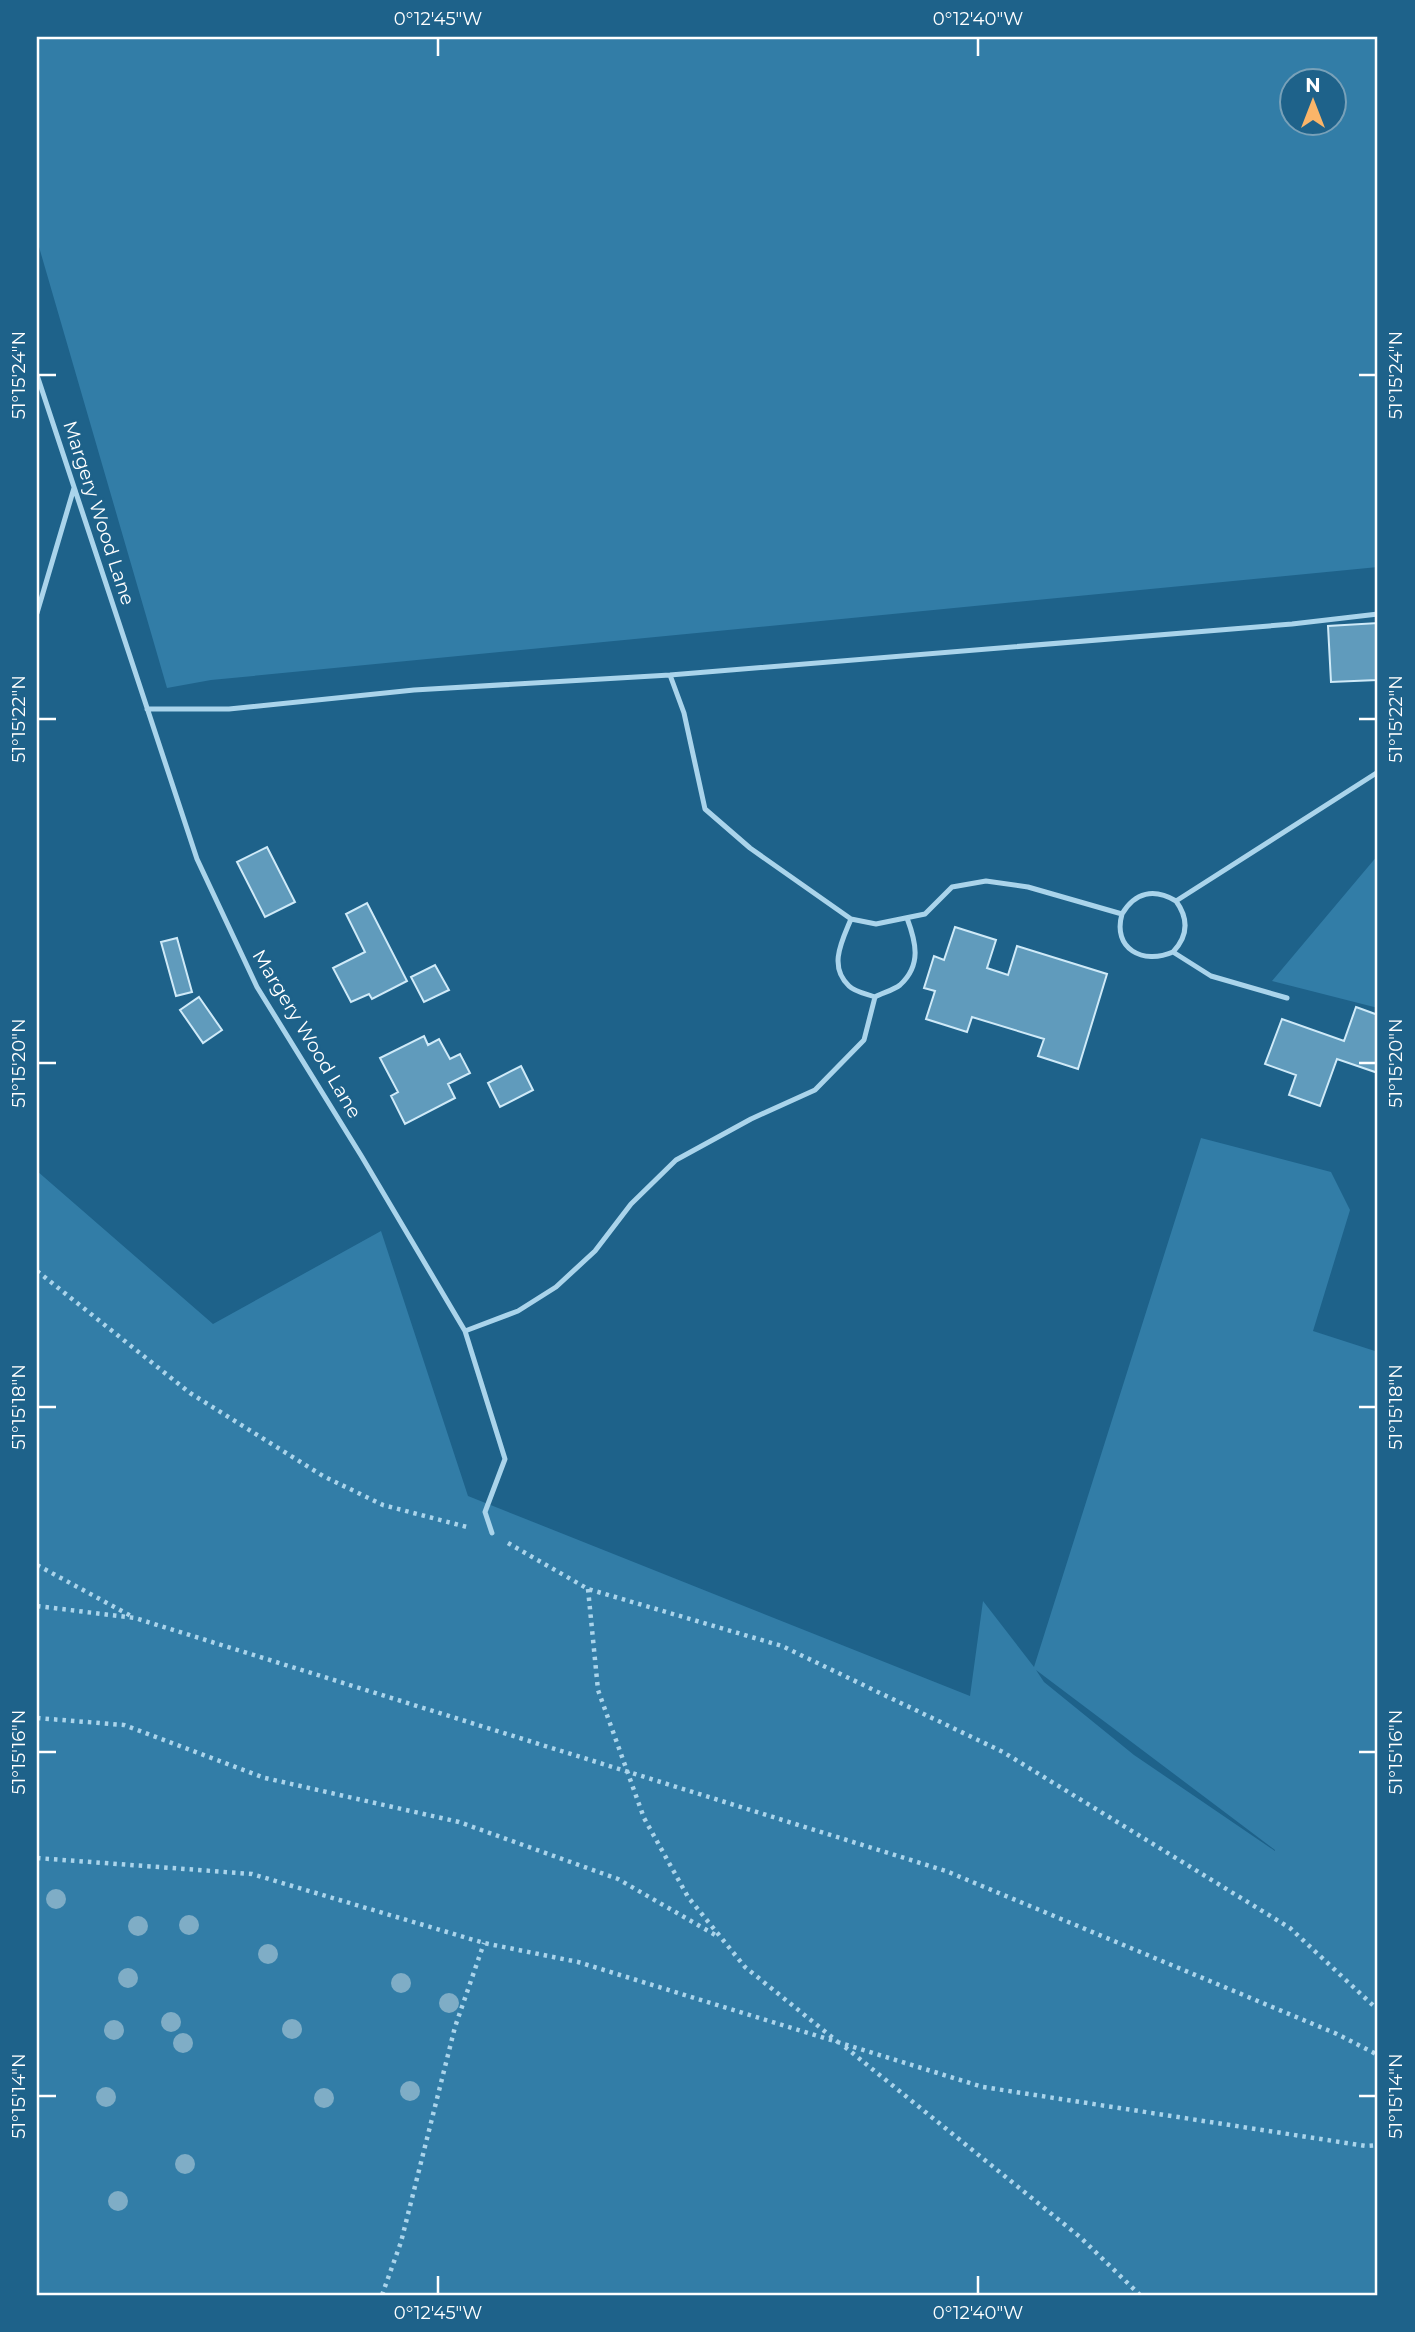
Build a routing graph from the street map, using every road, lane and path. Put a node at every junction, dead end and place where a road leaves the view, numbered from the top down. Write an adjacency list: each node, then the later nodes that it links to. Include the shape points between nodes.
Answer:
1 (37, 375): 2 (lane, Margery Wood Lane)
2 (74, 488): 3 (lane); 6 (lane, Margery Wood Lane)
3 (37, 613)
4 (1378, 614): 5 (lane)
5 (670, 675): 6 (lane, via 414,690 229,709); 11 (lane, via 684,713 705,809 750,848)
6 (147, 709): 16 (lane, Margery Wood Lane, via 197,859 257,987)
7 (1378, 772): 8 (lane)
8 (1176, 901): 9 (lane, via 1148,893 1128,903); 12 (lane, via 1185,917 1185,934)
9 (1122, 914): 10 (lane, via 1028,887 986,881 952,887 925,915); 12 (lane, via 1122,937 1133,952 1159,958)
10 (907, 918): 11 (lane, via 876,924); 13 (lane, via 916,942 914,965 900,986)
11 (851, 919): 13 (lane, via 838,949 839,971 850,988)
12 (1173, 952): 14 (lane, via 1211,976)
13 (875, 997): 16 (lane, via 864,1040 815,1090 676,1160 631,1204 595,1251 556,1287 518,1311)
14 (1287, 998)
15 (37, 1271): 17 (path, via 190,1393 323,1476 383,1505)
16 (465, 1331): 17 (lane, Margery Wood Lane, via 505,1460 485,1512)
17 (492, 1533): 19 (path)
18 (37, 1565): 21 (path)
19 (588, 1589): 23 (path, via 598,1690); 27 (path, via 782,1646 1003,1752 1290,1928)
20 (37, 1606): 21 (path)
21 (135, 1618): 23 (path)
22 (37, 1718): 25 (path, via 124,1725 265,1778 459,1822 618,1879)
23 (627, 1771): 25 (path, via 644,1818 678,1880); 29 (path, via 946,1871)
24 (37, 1858): 26 (path, via 252,1874)
25 (722, 1939): 28 (path, via 745,1967)
26 (484, 1942): 28 (path, via 578,1962); 31 (path, via 455,2027 401,2242)
27 (1378, 2010)
28 (842, 2045): 30 (path, via 983,2087); 32 (path, via 1080,2237)
29 (1378, 2055)
30 (1378, 2145)
31 (382, 2295)
32 (1140, 2295)

